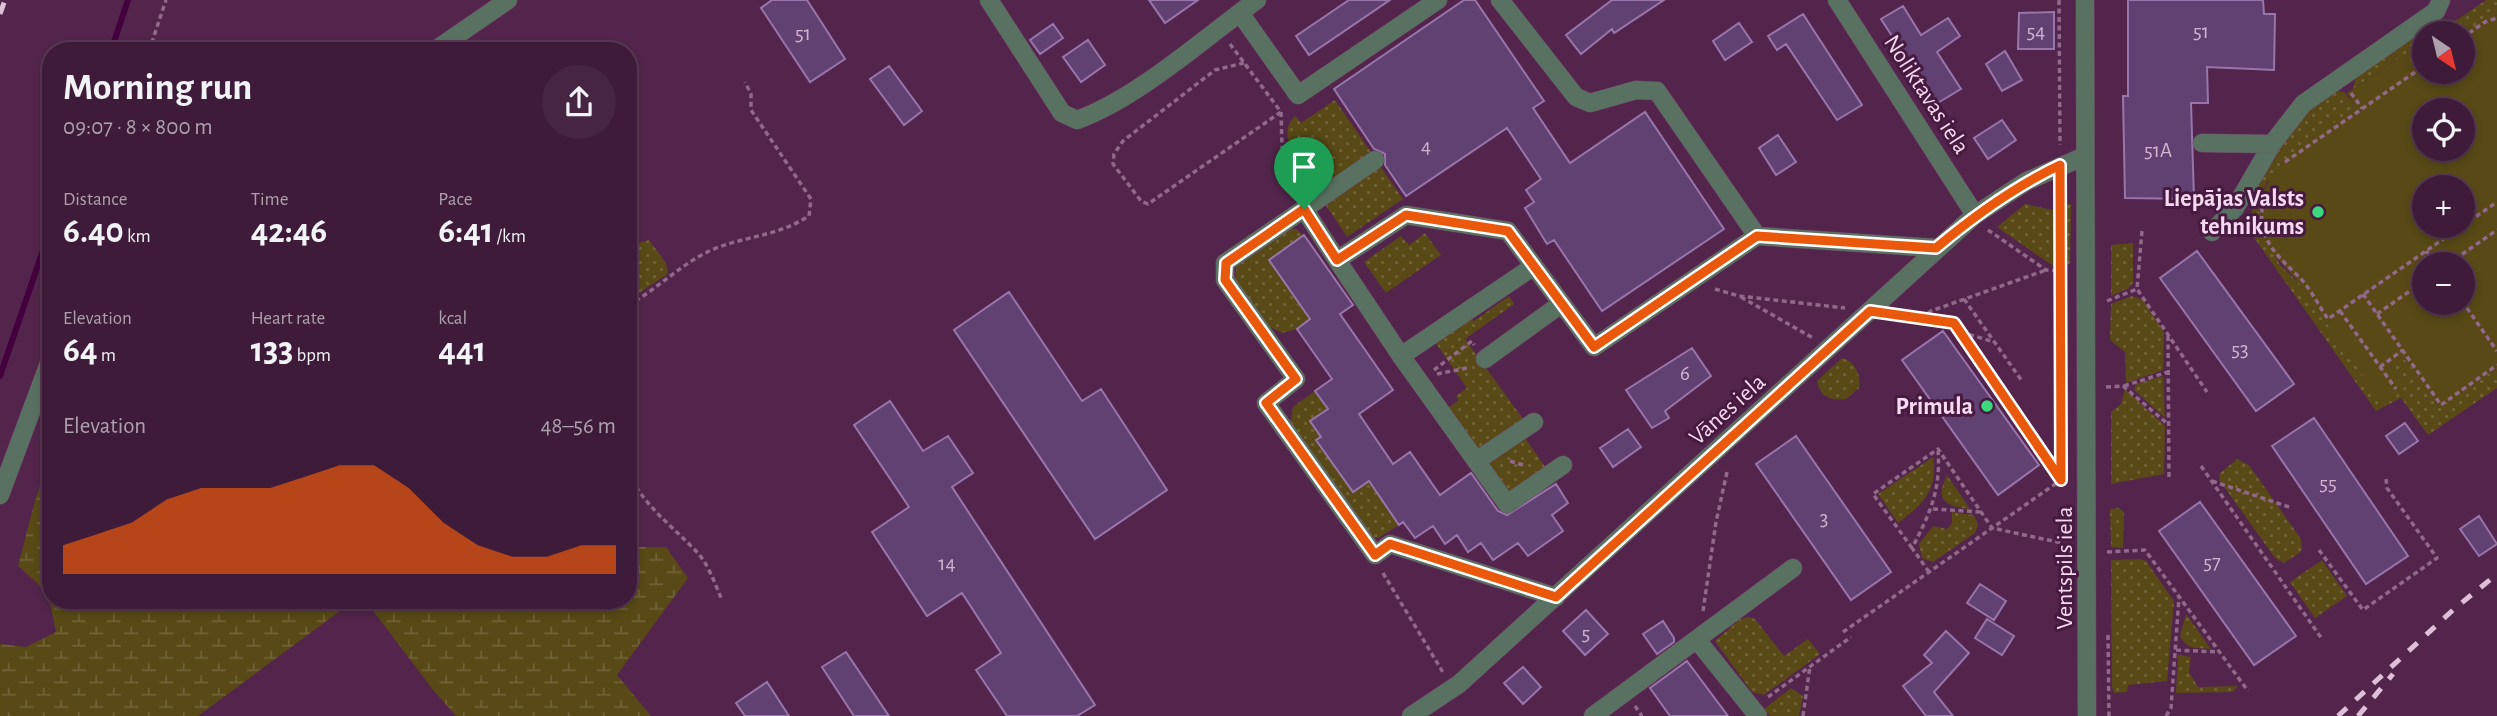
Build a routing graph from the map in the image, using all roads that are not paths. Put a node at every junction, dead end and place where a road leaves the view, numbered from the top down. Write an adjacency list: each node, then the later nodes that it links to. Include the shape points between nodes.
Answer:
1 (508, 0): 10 (street)
2 (989, 0): 9 (street, via 1062,113 1077,120 1138,87)
3 (1257, 0): 9 (street)
4 (1438, 0): 9 (street, via 1298,95)
5 (1500, 0): 18 (street, via 1576,97 1590,103 1636,90 1657,91)
6 (1837, 0): 16 (street, Noliktavas iela)
7 (2085, 0): 13 (street, Ventspils iela)
8 (2441, 0): 12 (street, via 2436,11 2303,104)
9 (1240, 13)
10 (447, 42)
11 (2203, 143): 12 (street)
12 (2272, 145): 17 (street, via 2235,208)
13 (2085, 156): 16 (street, Vānes iela, via 2027,181); 36 (street, Ventspils iela)
14 (1375, 160): 15 (street)
15 (1312, 204): 20 (street); 31 (street, via 1226,263 1225,280 1296,379 1266,403 1375,555 1390,544)
16 (1975, 215): 19 (street, Vānes iela)
17 (2212, 232)
18 (1757, 236): 19 (street); 22 (street, via 1594,347)
19 (1936, 248): 31 (street, Vānes iela)
20 (1337, 260): 21 (street, via 1406,215 1508,231); 23 (street)
21 (1534, 266): 22 (street); 23 (street)
22 (1561, 304): 24 (street)
23 (1401, 356): 27 (street)
24 (1485, 359)
25 (42, 382): 29 (street)
26 (1534, 422): 27 (street)
27 (1481, 458): 28 (street, via 1507,504)
28 (1558, 468)
29 (0, 495)
30 (1793, 568): 32 (street)
31 (1556, 597): 34 (street, Vānes iela, via 1453,689)
32 (1697, 640): 33 (street); 35 (street)
33 (1755, 712)
34 (1411, 716)
35 (1593, 716)
36 (2087, 716)

